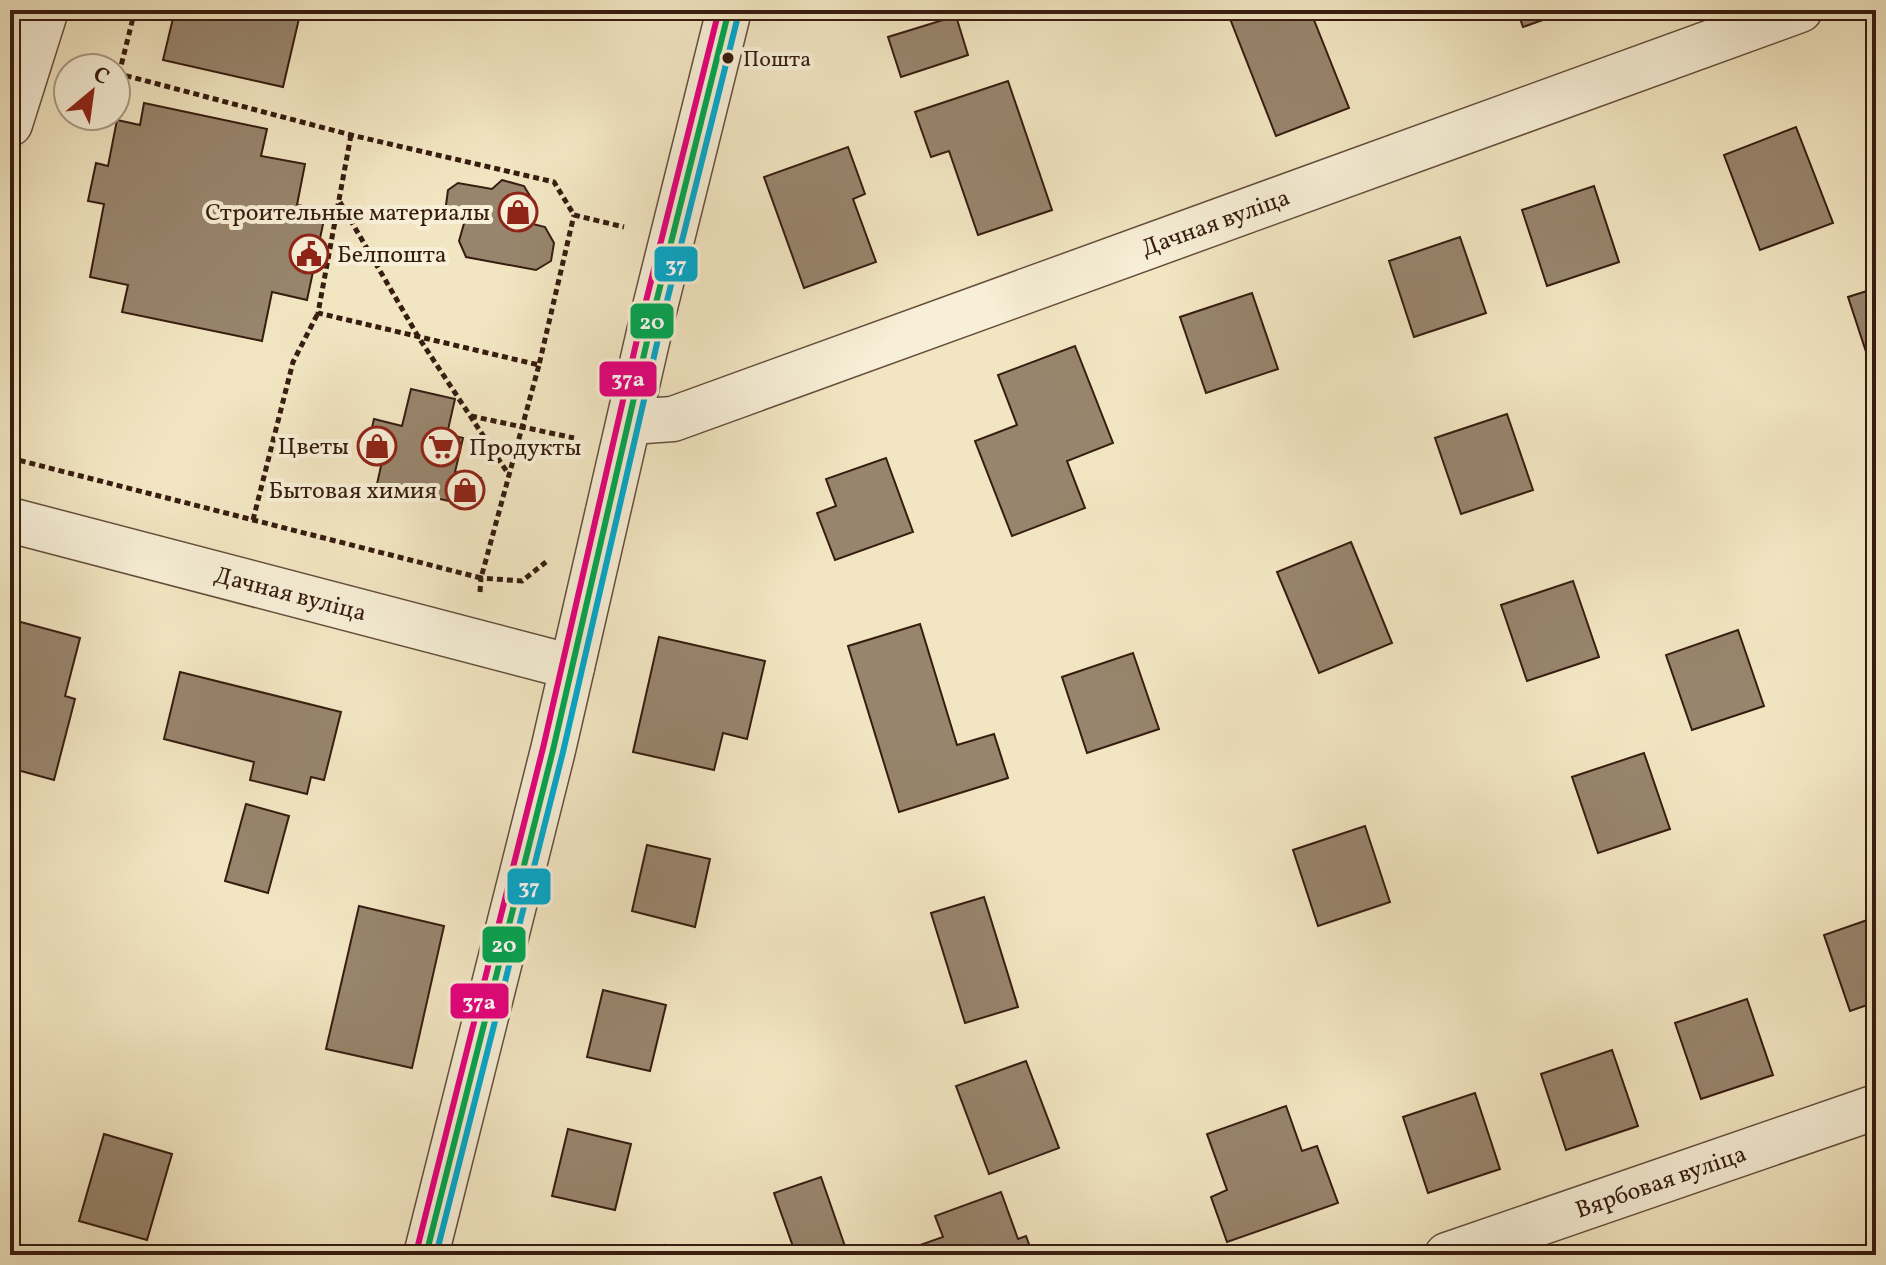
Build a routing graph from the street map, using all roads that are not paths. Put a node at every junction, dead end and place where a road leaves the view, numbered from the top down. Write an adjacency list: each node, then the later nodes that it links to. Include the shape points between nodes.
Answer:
1 (46, 10): 4 (street)
2 (729, 10): 5 (street)
3 (1800, 10): 5 (street, Дачная вуліца, via 673,419)
4 (10, 124)
5 (630, 422): 7 (street)
6 (10, 520): 7 (street, Дачная вуліца)
7 (572, 667): 9 (street)
8 (1876, 1107): 10 (street, Вярбовая вуліца)
9 (426, 1255)
10 (1447, 1255)

